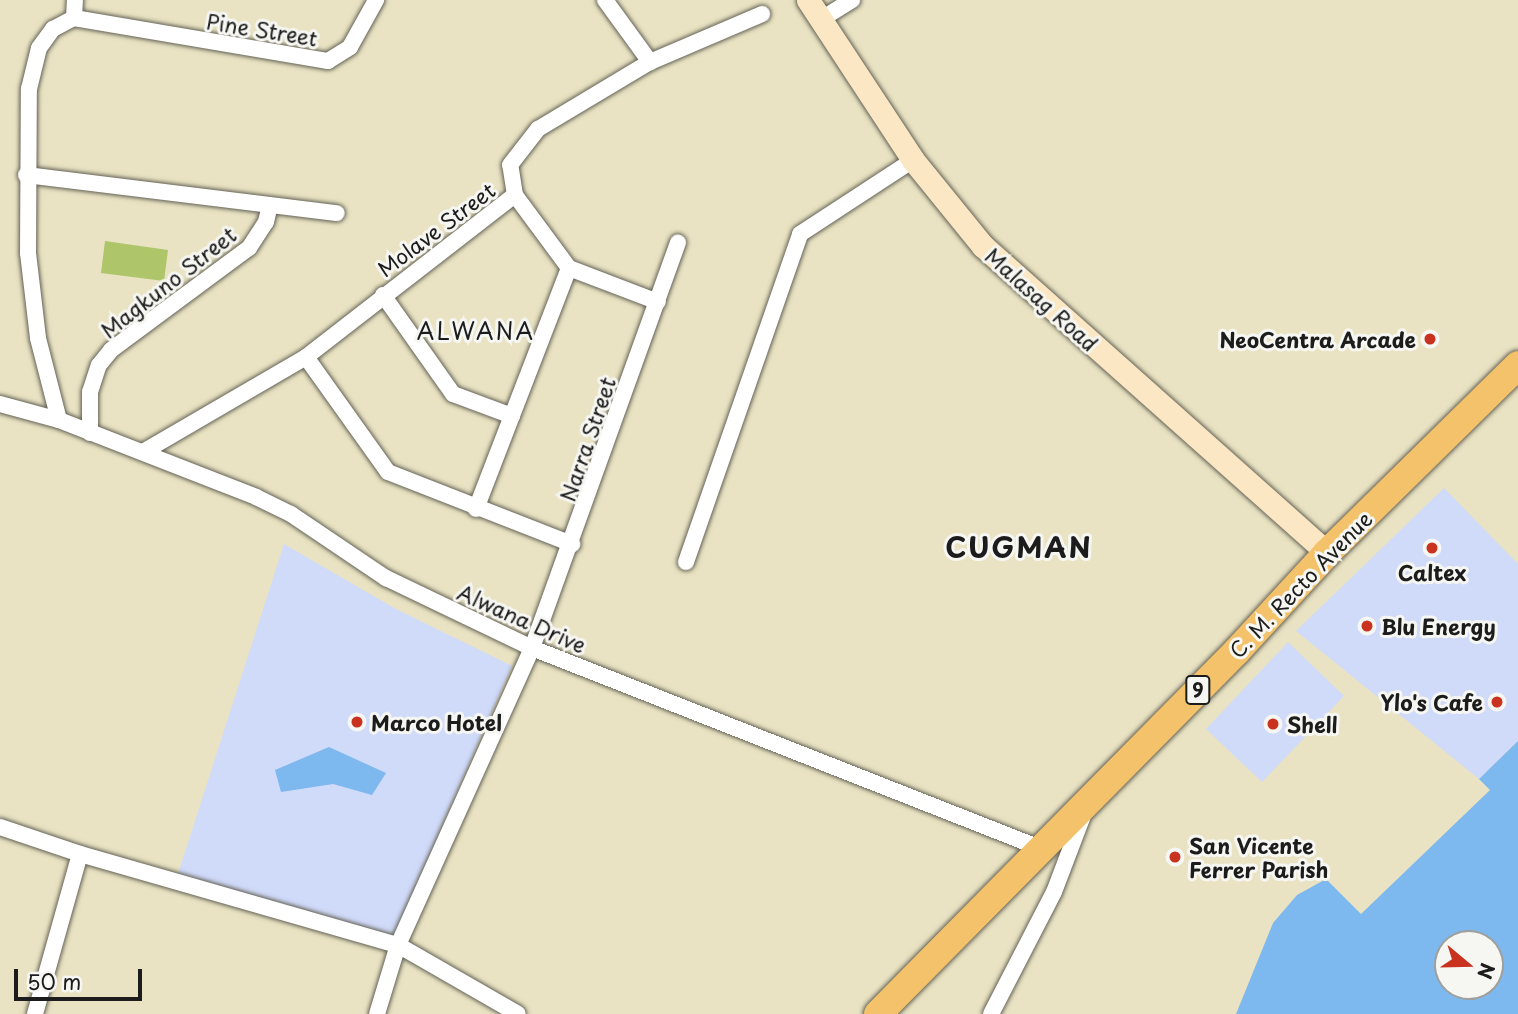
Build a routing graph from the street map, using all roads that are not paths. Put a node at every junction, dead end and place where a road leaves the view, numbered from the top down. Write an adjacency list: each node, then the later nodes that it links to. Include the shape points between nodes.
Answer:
1 (75, 0): 7 (street)
2 (376, 0): 7 (street, Pine Street, via 350,47 328,61)
3 (605, 0): 8 (street)
4 (852, 0): 5 (street)
5 (814, 10): 9 (street, Malasag Road)
6 (762, 14): 8 (street, Molave Street)
7 (74, 18): 10 (street, via 53,29 39,48 29,89)
8 (650, 62): 11 (street, Molave Street, via 538,129 510,165)
9 (913, 160): 27 (street, Malasag Road, via 997,259); 28 (street, via 800,234)
10 (26, 175): 12 (street); 22 (street, via 31,296)
11 (515, 195): 15 (street); 16 (street, Molave Street)
12 (270, 205): 13 (street); 23 (street, Magkuno Street, via 266,222 250,248 105,358 90,392)
13 (337, 213)
14 (678, 243): 17 (street, Narra Street)
15 (569, 268): 17 (street); 21 (street)
16 (383, 295): 18 (street, Molave Street); 21 (street, via 453,394)
17 (658, 302): 26 (street, Narra Street)
18 (306, 357): 24 (street, Molave Street); 25 (street, via 388,471)
19 (1518, 365): 27 (highway, C. M. Recto Avenue / 9)
20 (0, 404): 22 (street, Alwana Drive)
21 (512, 416): 25 (street)
22 (59, 420): 23 (street, Alwana Drive)
23 (90, 433): 24 (street, Alwana Drive)
24 (143, 452): 29 (street, Alwana Drive, via 291,514 386,578)
25 (475, 509): 26 (street)
26 (572, 544): 29 (street, Narra Street)
27 (1327, 553): 30 (highway, C. M. Recto Avenue / 9)
28 (686, 562)
29 (532, 648): 32 (street, Alwana Drive); 34 (street, Narra Street)
30 (1088, 801): 32 (highway, C. M. Recto Avenue / 9); 39 (street, via 1054,892)
31 (0, 827): 33 (street)
32 (1040, 848): 38 (highway, C. M. Recto Avenue / 9)
33 (80, 855): 34 (street); 35 (street)
34 (398, 944): 36 (street, Narra Street); 37 (street)
35 (35, 1014)
36 (377, 1014)
37 (518, 1014)
38 (878, 1014)
39 (991, 1014)

